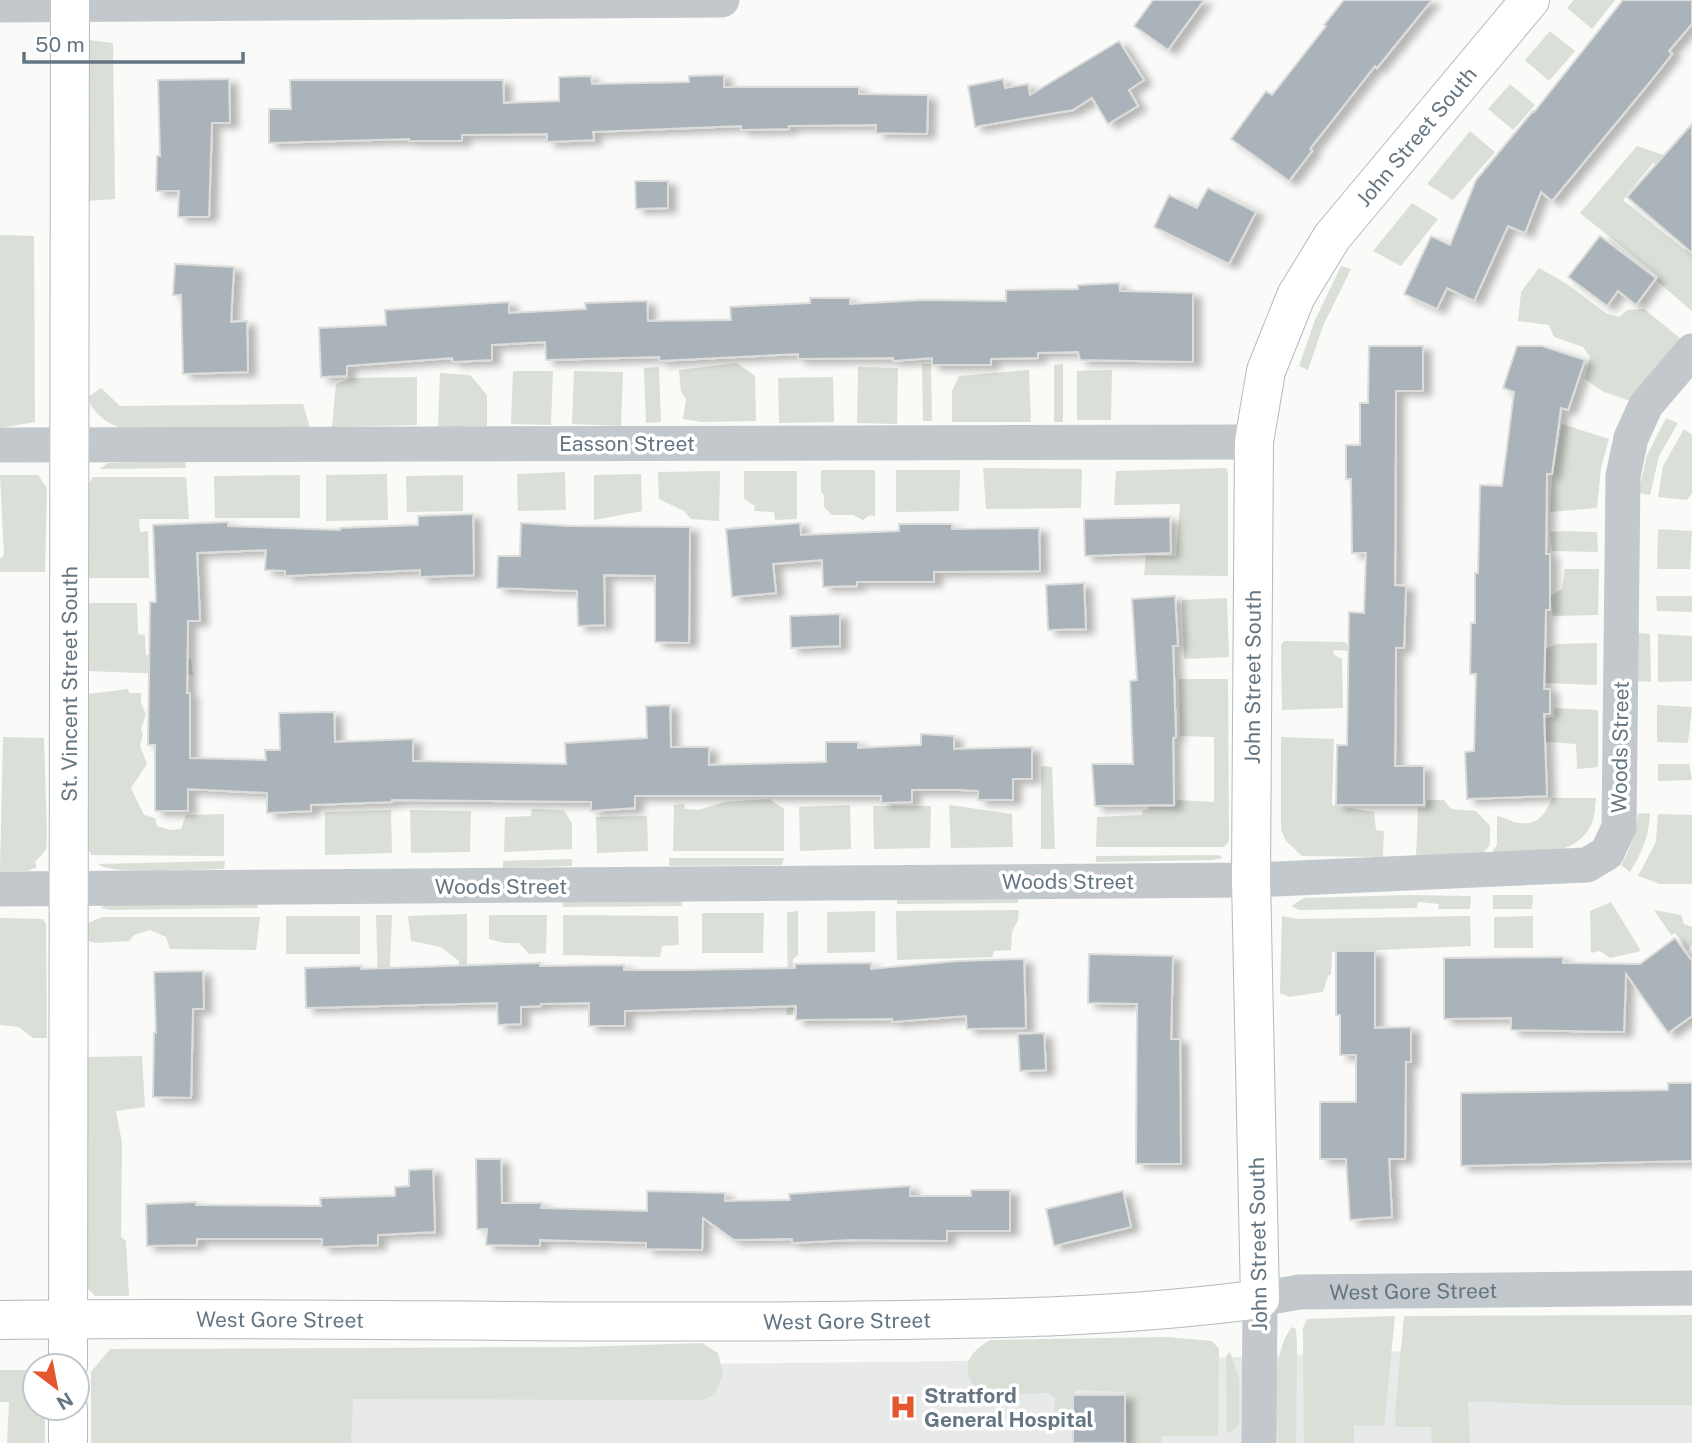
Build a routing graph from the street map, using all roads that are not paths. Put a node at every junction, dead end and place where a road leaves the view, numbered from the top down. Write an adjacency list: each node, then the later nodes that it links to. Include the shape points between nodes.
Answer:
1 (722, 0): 3 (street)
2 (1530, 0): 6 (street, John Street South, via 1332,237 1296,296 1266,371)
3 (70, 2): 4 (street); 8 (street, St. Vincent Street South)
4 (0, 5)
5 (1692, 351): 9 (street, Woods Street, via 1646,405 1631,438 1623,476 1619,827 1607,853 1587,865)
6 (1254, 442): 8 (street, Easson Street); 9 (street, John Street South)
7 (0, 445): 8 (street, Easson Street)
8 (69, 445): 10 (street, St. Vincent Street South)
9 (1251, 880): 10 (street, Woods Street); 13 (street, John Street South)
10 (69, 888): 11 (street, Woods Street); 14 (street, St. Vincent Street South)
11 (0, 889)
12 (1692, 1288): 13 (street, West Gore Street, via 1299,1292)
13 (1260, 1299): 14 (street, West Gore Street, via 1132,1313 1011,1318 735,1322); 19 (street, John Street South)
14 (68, 1319): 15 (street, West Gore Street); 16 (street, St. Vincent Street South)
15 (0, 1320)
16 (68, 1352)
17 (68, 1422): 18 (street)
18 (68, 1443)
19 (1259, 1443)

